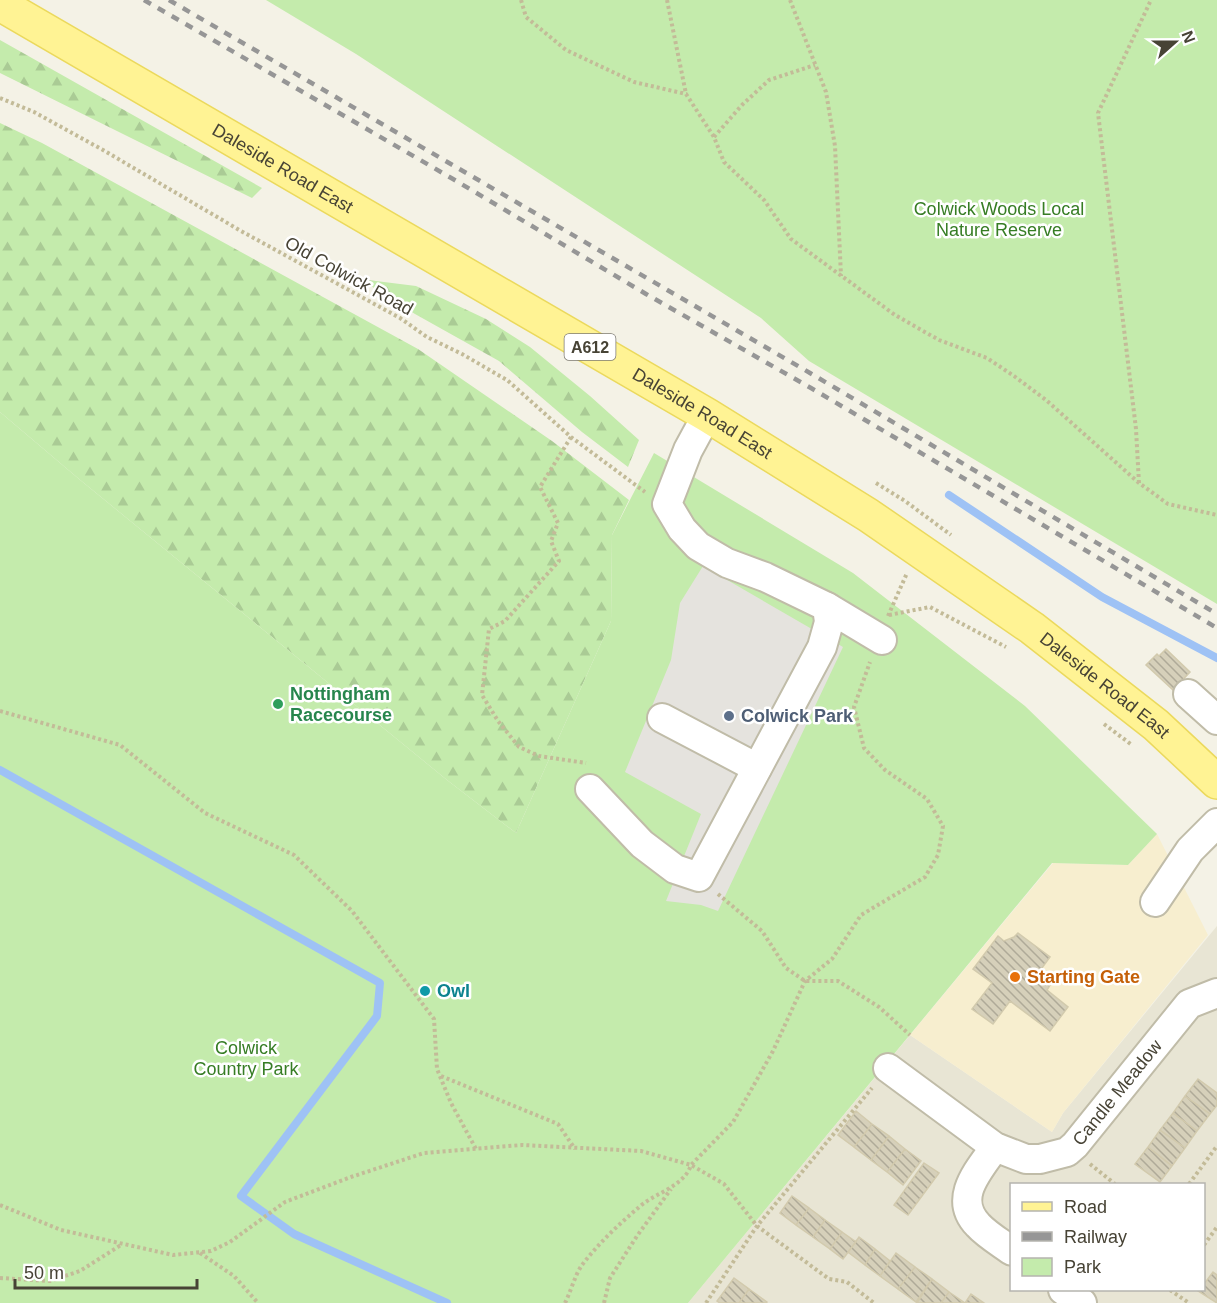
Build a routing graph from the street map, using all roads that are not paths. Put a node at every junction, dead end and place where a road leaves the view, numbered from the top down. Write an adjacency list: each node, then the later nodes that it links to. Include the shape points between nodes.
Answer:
1 (0, 4): 2 (main road, Daleside Road East / A612)
2 (707, 415): 3 (street, via 667,504 682,529 698,546 727,563); 8 (main road, Daleside Road East / A612, via 868,515 1032,628 1156,725)
3 (827, 607): 4 (street); 6 (street, via 829,622 822,647)
4 (883, 624)
5 (662, 718): 6 (street)
6 (757, 768): 7 (street, via 699,878 675,869 642,844)
7 (592, 779)
8 (1217, 782)
9 (1217, 823): 10 (street, via 1190,850)
10 (1155, 902)
11 (1217, 993): 13 (street, Candle Meadow, via 1188,1004 1067,1152 1026,1159)
12 (888, 1068): 13 (street, Candle Meadow)
13 (995, 1147): 14 (street, via 970,1184 966,1197 977,1225)
14 (1010, 1250)
15 (1065, 1291): 16 (street)
16 (1082, 1303)

